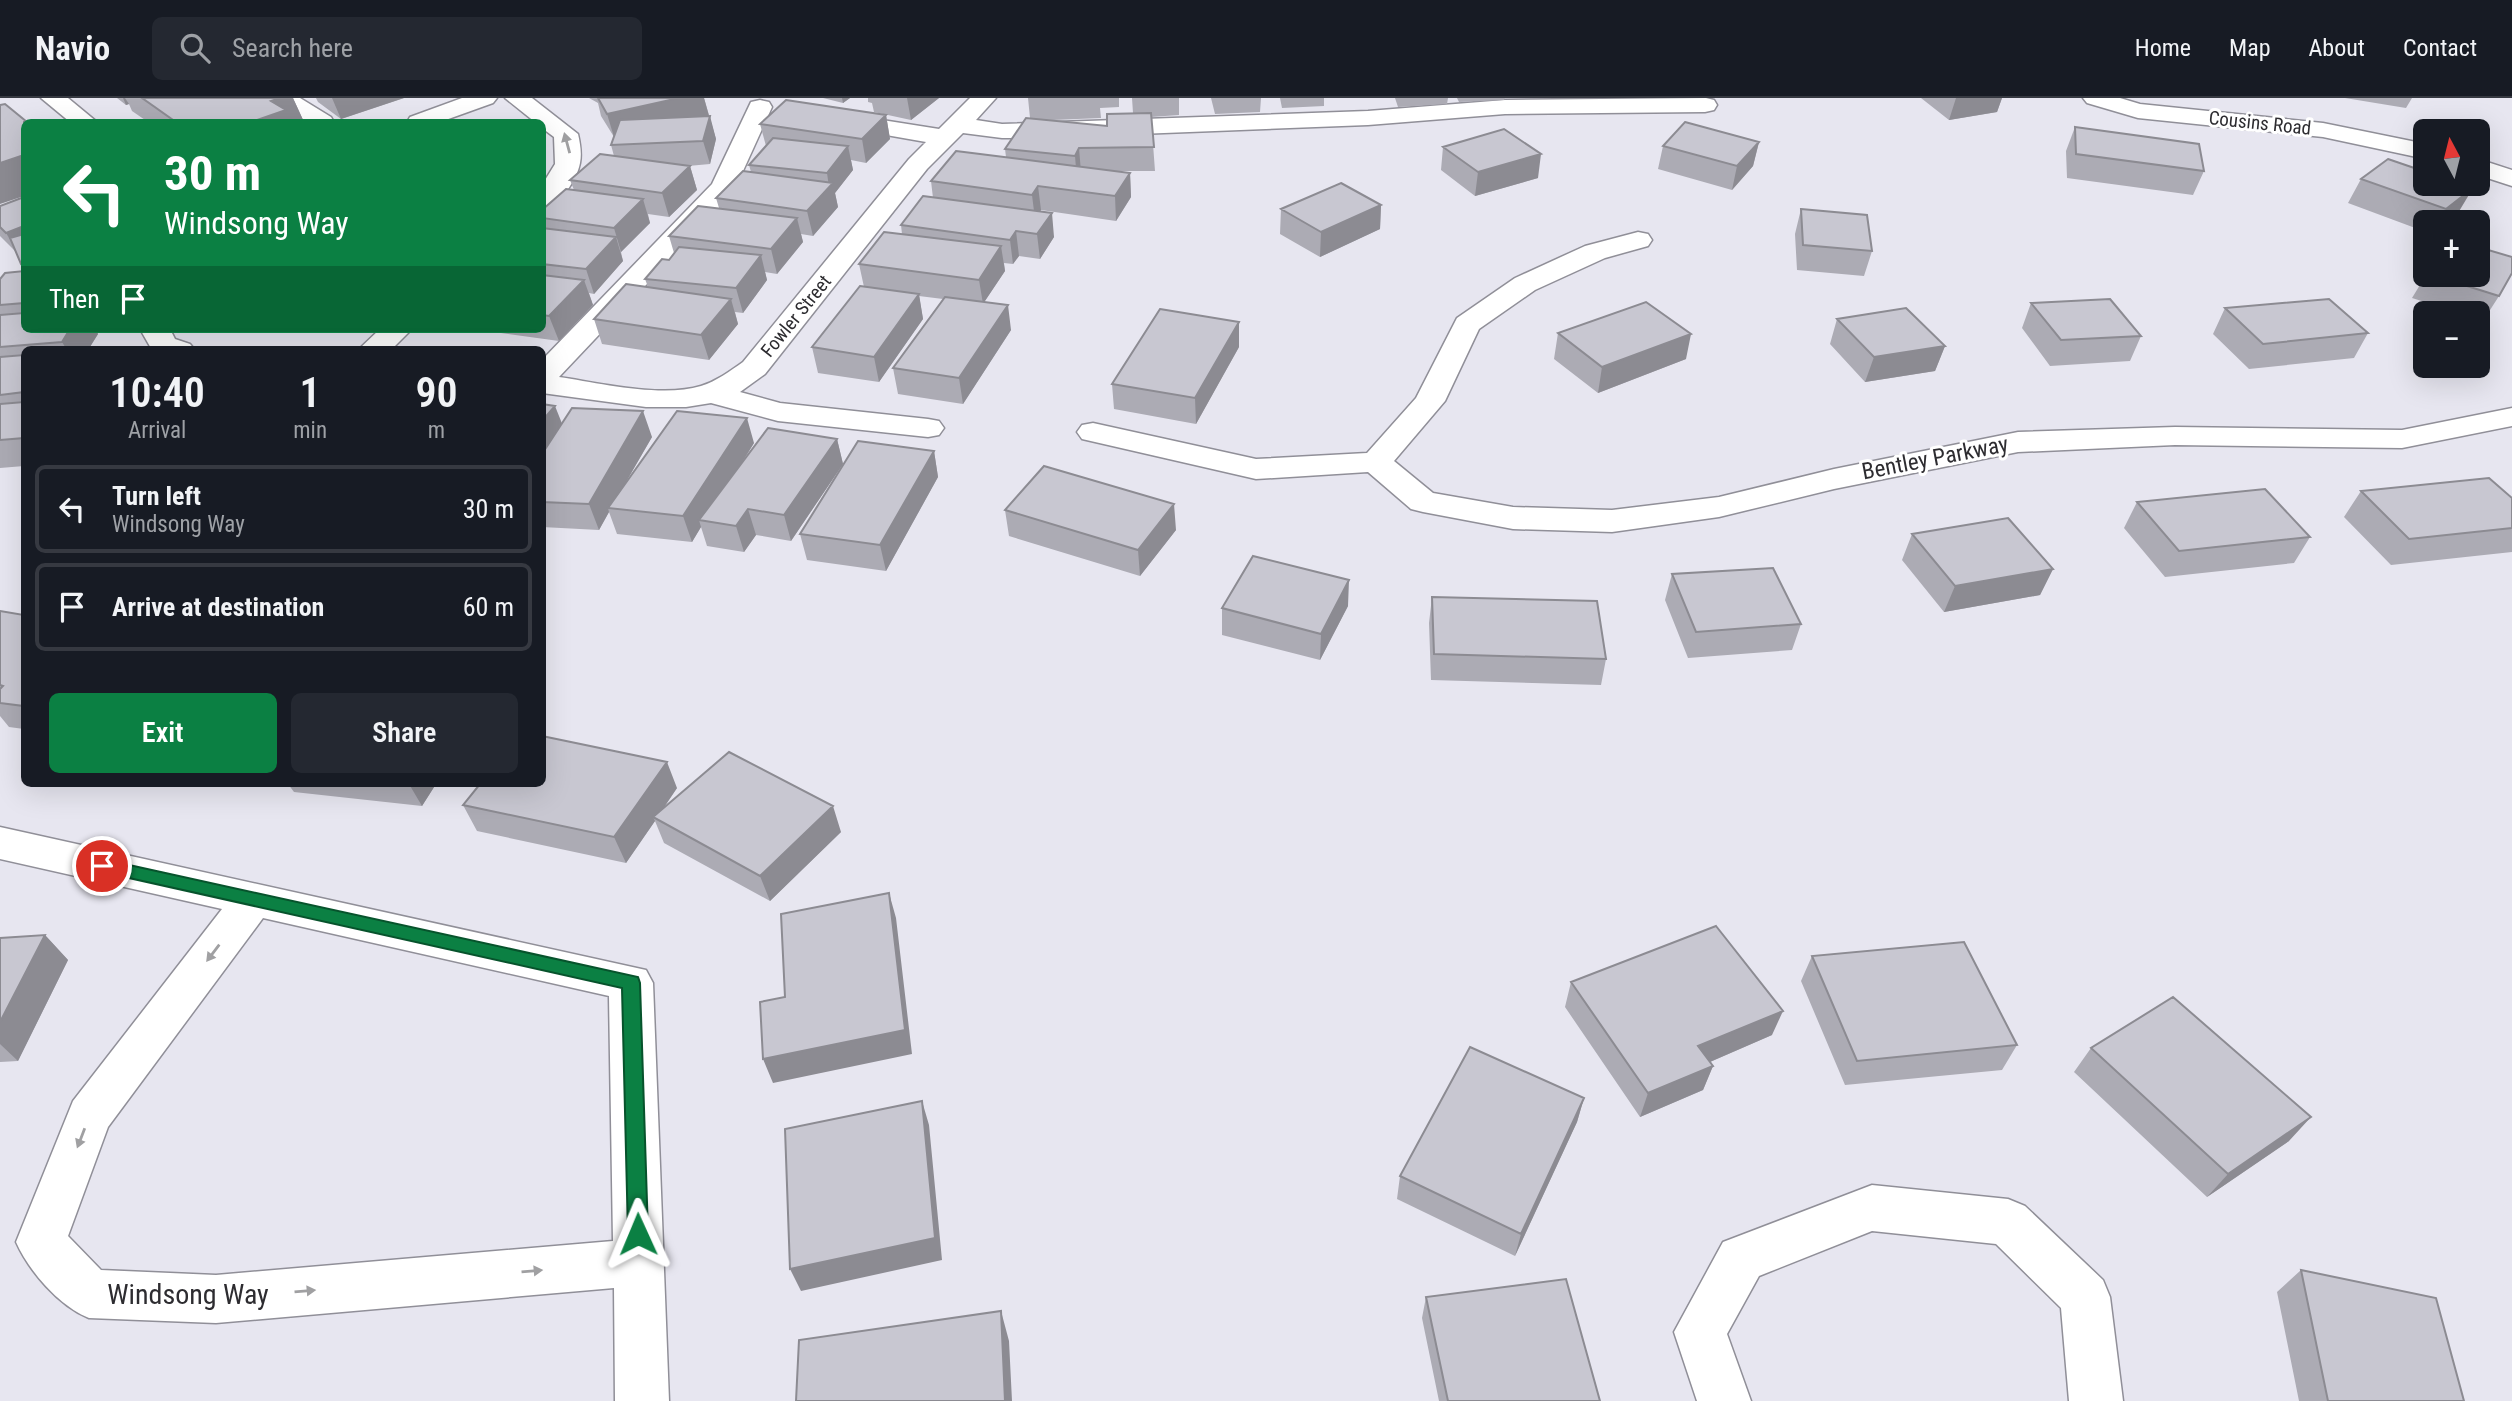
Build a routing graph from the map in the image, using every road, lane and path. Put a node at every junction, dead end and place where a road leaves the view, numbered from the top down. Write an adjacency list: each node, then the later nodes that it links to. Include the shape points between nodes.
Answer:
1 (52, 98): 10 (street)
2 (283, 98): 11 (street)
3 (485, 98): 12 (street)
4 (517, 98): 14 (street, one-way to 4)
5 (984, 98): 15 (street, Fowler Street)
6 (2095, 98): 16 (street, Cousins Road, via 2138,111 2323,130)
7 (763, 105): 23 (street, via 724,187)
8 (1705, 105): 15 (street, via 1505,107 1368,118)
9 (813, 115): 15 (street)
10 (81, 119)
11 (317, 119)
12 (427, 119)
13 (546, 119): 19 (street, one-way to 13, via 564,176 571,156 566,134)
14 (546, 119)
15 (949, 131): 25 (street, Fowler Street, via 754,368 731,386)
16 (2413, 149)
17 (2490, 171): 18 (street)
18 (2512, 178)
19 (546, 197)
20 (1638, 240): 29 (street, via 1595,251 1525,284 1467,324 1430,401)
21 (392, 333): 22 (street)
22 (378, 346)
23 (546, 374)
24 (546, 384): 25 (street, Fowler Street, via 664,398)
25 (711, 393): 27 (street, via 778,412)
26 (2512, 417): 29 (street, Bentley Parkway, via 2402,439 2175,436 2018,442 1719,507 1612,521 1513,518 1423,502)
27 (928, 428)
28 (1093, 432): 29 (street, via 1256,469)
29 (1376, 462)
30 (0, 843): 31 (street)
31 (254, 899): 32 (street, via 631,983); 32 (street, Windsong Way, one-way to 32, via 89,1116 41,1242 89,1294 216,1299)
32 (639, 1262): 33 (street)
33 (642, 1401)
34 (1724, 1401): 35 (street, via 1700,1332 1741,1259 1871,1208 2008,1222 2085,1297)
35 (2096, 1401)

